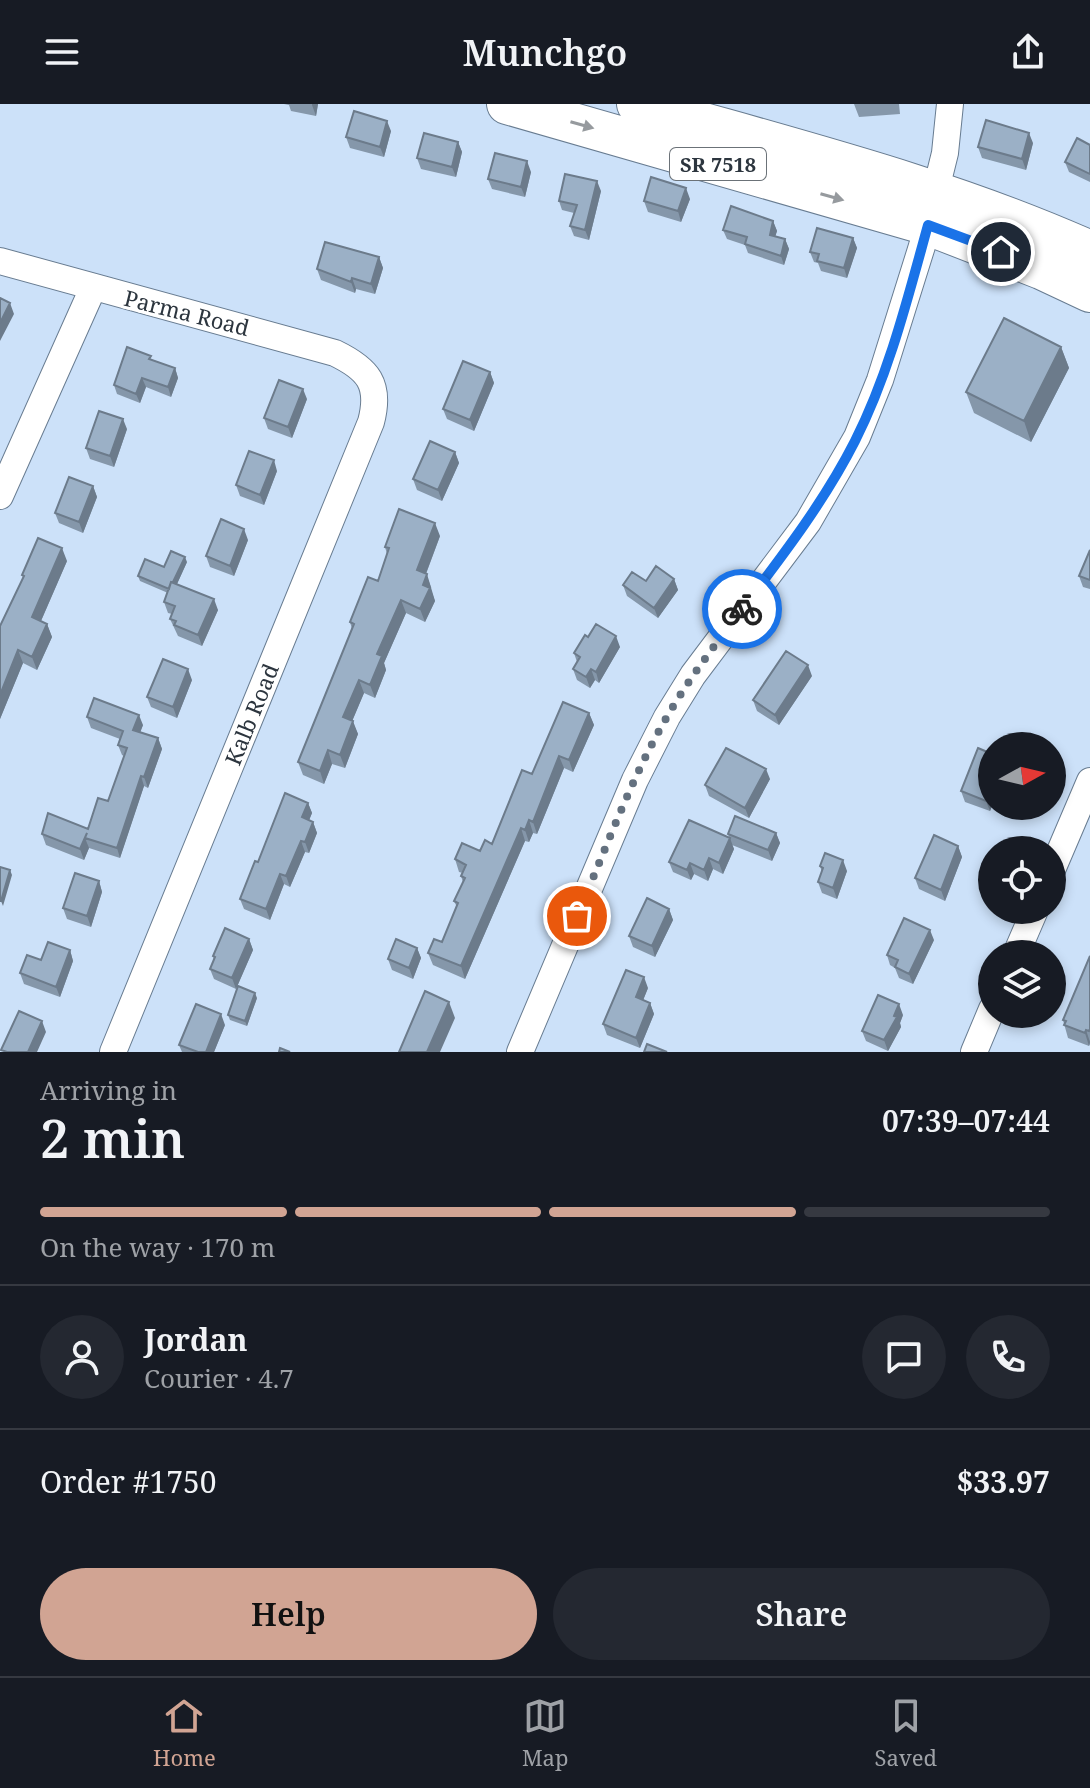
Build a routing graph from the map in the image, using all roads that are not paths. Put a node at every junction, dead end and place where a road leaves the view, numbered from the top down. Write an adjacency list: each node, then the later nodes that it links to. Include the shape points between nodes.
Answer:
1 (507, 104): 5 (highway, SR 7518, one-way to 5)
2 (637, 104): 4 (highway, SR 7518)
3 (950, 104): 5 (street)
4 (700, 113): 5 (highway, SR 7518)
5 (932, 208): 6 (highway, SR 7518, via 1026,224); 9 (highway, SR 7518); 16 (street, via 895,338 857,437 808,522 667,717)
6 (1090, 251)
7 (0, 261): 8 (street, Parma Road)
8 (93, 288): 10 (street, Parma Road, via 335,353 357,363); 11 (street)
9 (1090, 292)
10 (367, 375): 15 (street, Kalb Road, via 376,396 371,422)
11 (0, 496)
12 (1090, 781): 13 (street)
13 (1066, 837)
14 (984, 1028): 17 (street)
15 (113, 1052)
16 (520, 1052)
17 (974, 1052)

